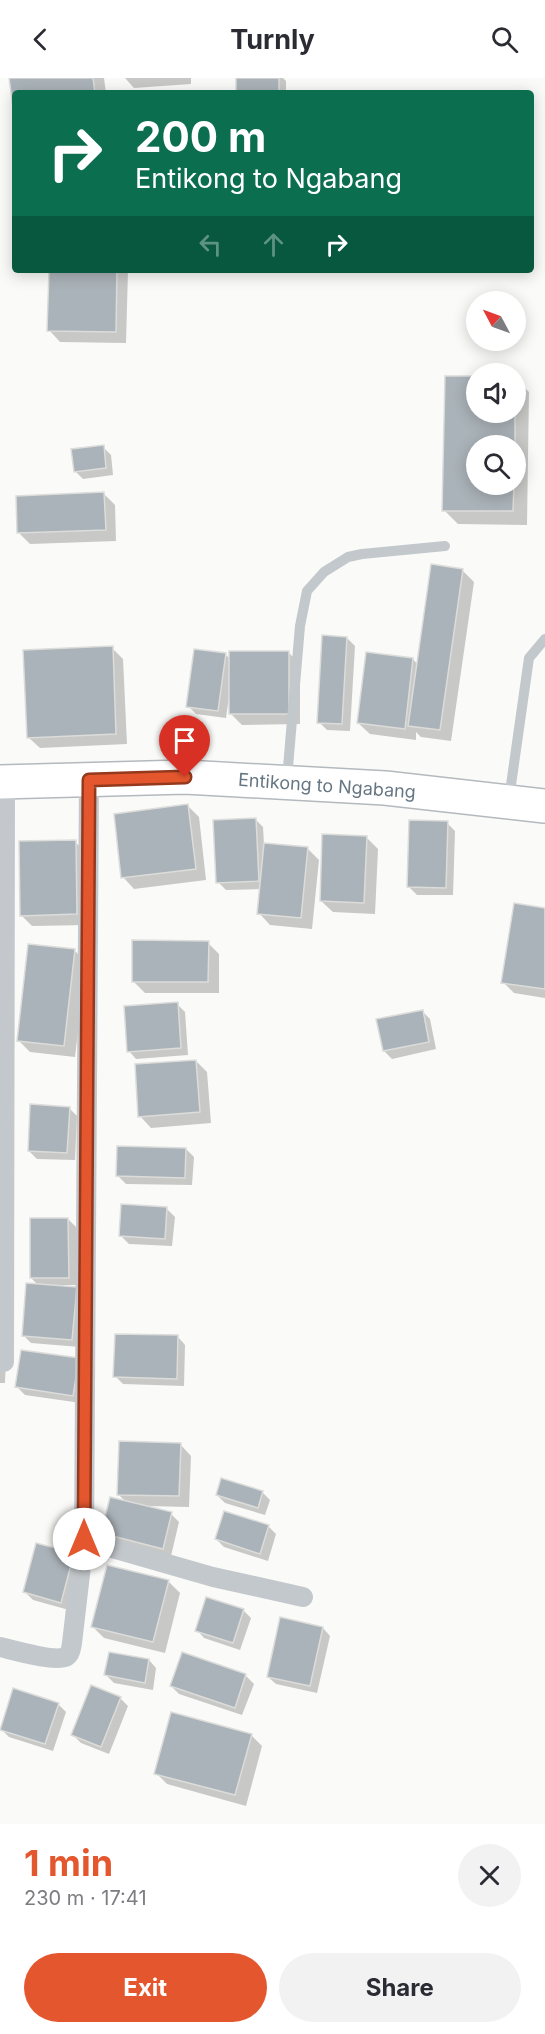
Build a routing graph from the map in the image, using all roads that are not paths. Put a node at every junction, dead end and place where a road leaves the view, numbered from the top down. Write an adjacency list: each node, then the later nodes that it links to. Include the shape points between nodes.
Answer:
1 (445, 546): 5 (lane, via 348,557 312,585 302,611)
2 (545, 639): 6 (lane, via 529,658)
3 (89, 780): 4 (highway, Entikong to Ngabang); 5 (highway, Entikong to Ngabang, via 185,777); 9 (street)
4 (2, 782): 8 (street)
5 (286, 782): 6 (highway, Entikong to Ngabang)
6 (508, 802): 7 (highway, Entikong to Ngabang)
7 (545, 806)
8 (3, 1362)
9 (84, 1539): 10 (street, via 213,1577); 11 (street, via 71,1651 60,1658)
10 (303, 1597)
11 (0, 1647)

